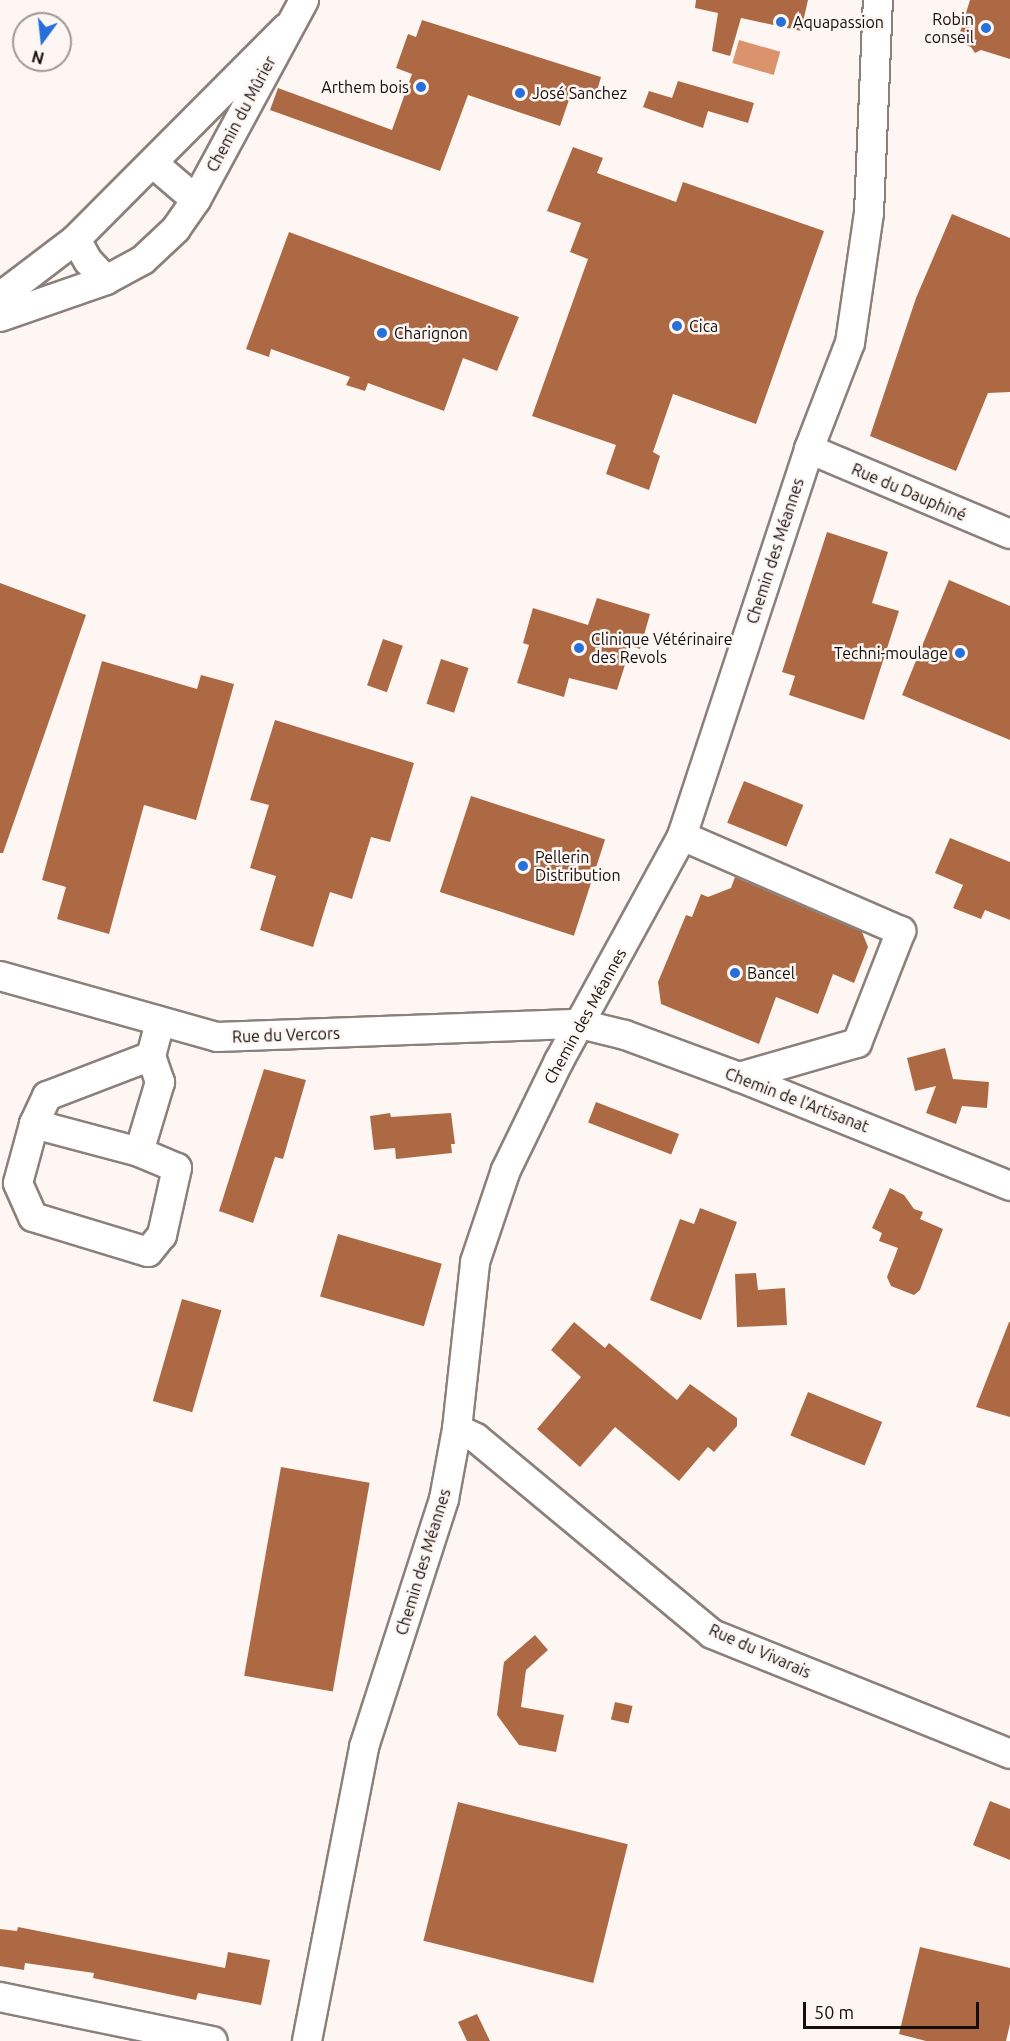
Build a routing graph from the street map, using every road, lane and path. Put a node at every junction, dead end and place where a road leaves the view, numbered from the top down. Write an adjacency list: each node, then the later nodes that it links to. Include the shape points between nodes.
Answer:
1 (304, 0): 3 (street, Chemin du Mûrier)
2 (878, 0): 10 (street, Chemin des Méannes, via 869,213 850,342)
3 (286, 27): 4 (street, Chemin du Mûrier); 5 (street, Chemin du Mûrier)
4 (154, 164): 5 (street); 6 (street, Chemin du Mûrier)
5 (196, 200): 7 (street, Chemin du Mûrier, via 176,230 143,260)
6 (76, 239): 7 (street, via 88,261); 8 (street, Chemin du Mûrier)
7 (106, 280): 9 (street, Chemin du Mûrier)
8 (0, 297)
9 (0, 317)
10 (809, 449): 11 (street, Rue du Dauphiné); 12 (street, Chemin des Méannes)
11 (1010, 534)
12 (682, 836): 15 (street, Chemin des Méannes); 17 (street, via 901,931 857,1043)
13 (0, 976): 14 (street, Rue du Vercors)
14 (160, 1022): 15 (street, Rue du Vercors, via 217,1037 248,1038); 16 (street)
15 (580, 1024): 17 (street, Chemin de l'Artisanat, via 625,1035); 21 (street, Chemin des Méannes, via 506,1170 475,1262)
16 (151, 1056): 18 (street, via 47,1096); 19 (street, via 160,1082)
17 (739, 1077): 20 (street, Chemin de l'Artisanat)
18 (34, 1124): 19 (street); 19 (street, via 18,1183 33,1217 148,1252 162,1234 177,1168)
19 (139, 1152)
20 (1010, 1186)
21 (457, 1429): 22 (street, Rue du Vivarais, via 476,1438 712,1634); 26 (street, Chemin des Méannes, via 444,1499 364,1747)
22 (1010, 1754)
23 (0, 1997): 24 (street)
24 (168, 2036): 25 (street)
25 (213, 2041)
26 (307, 2041)

